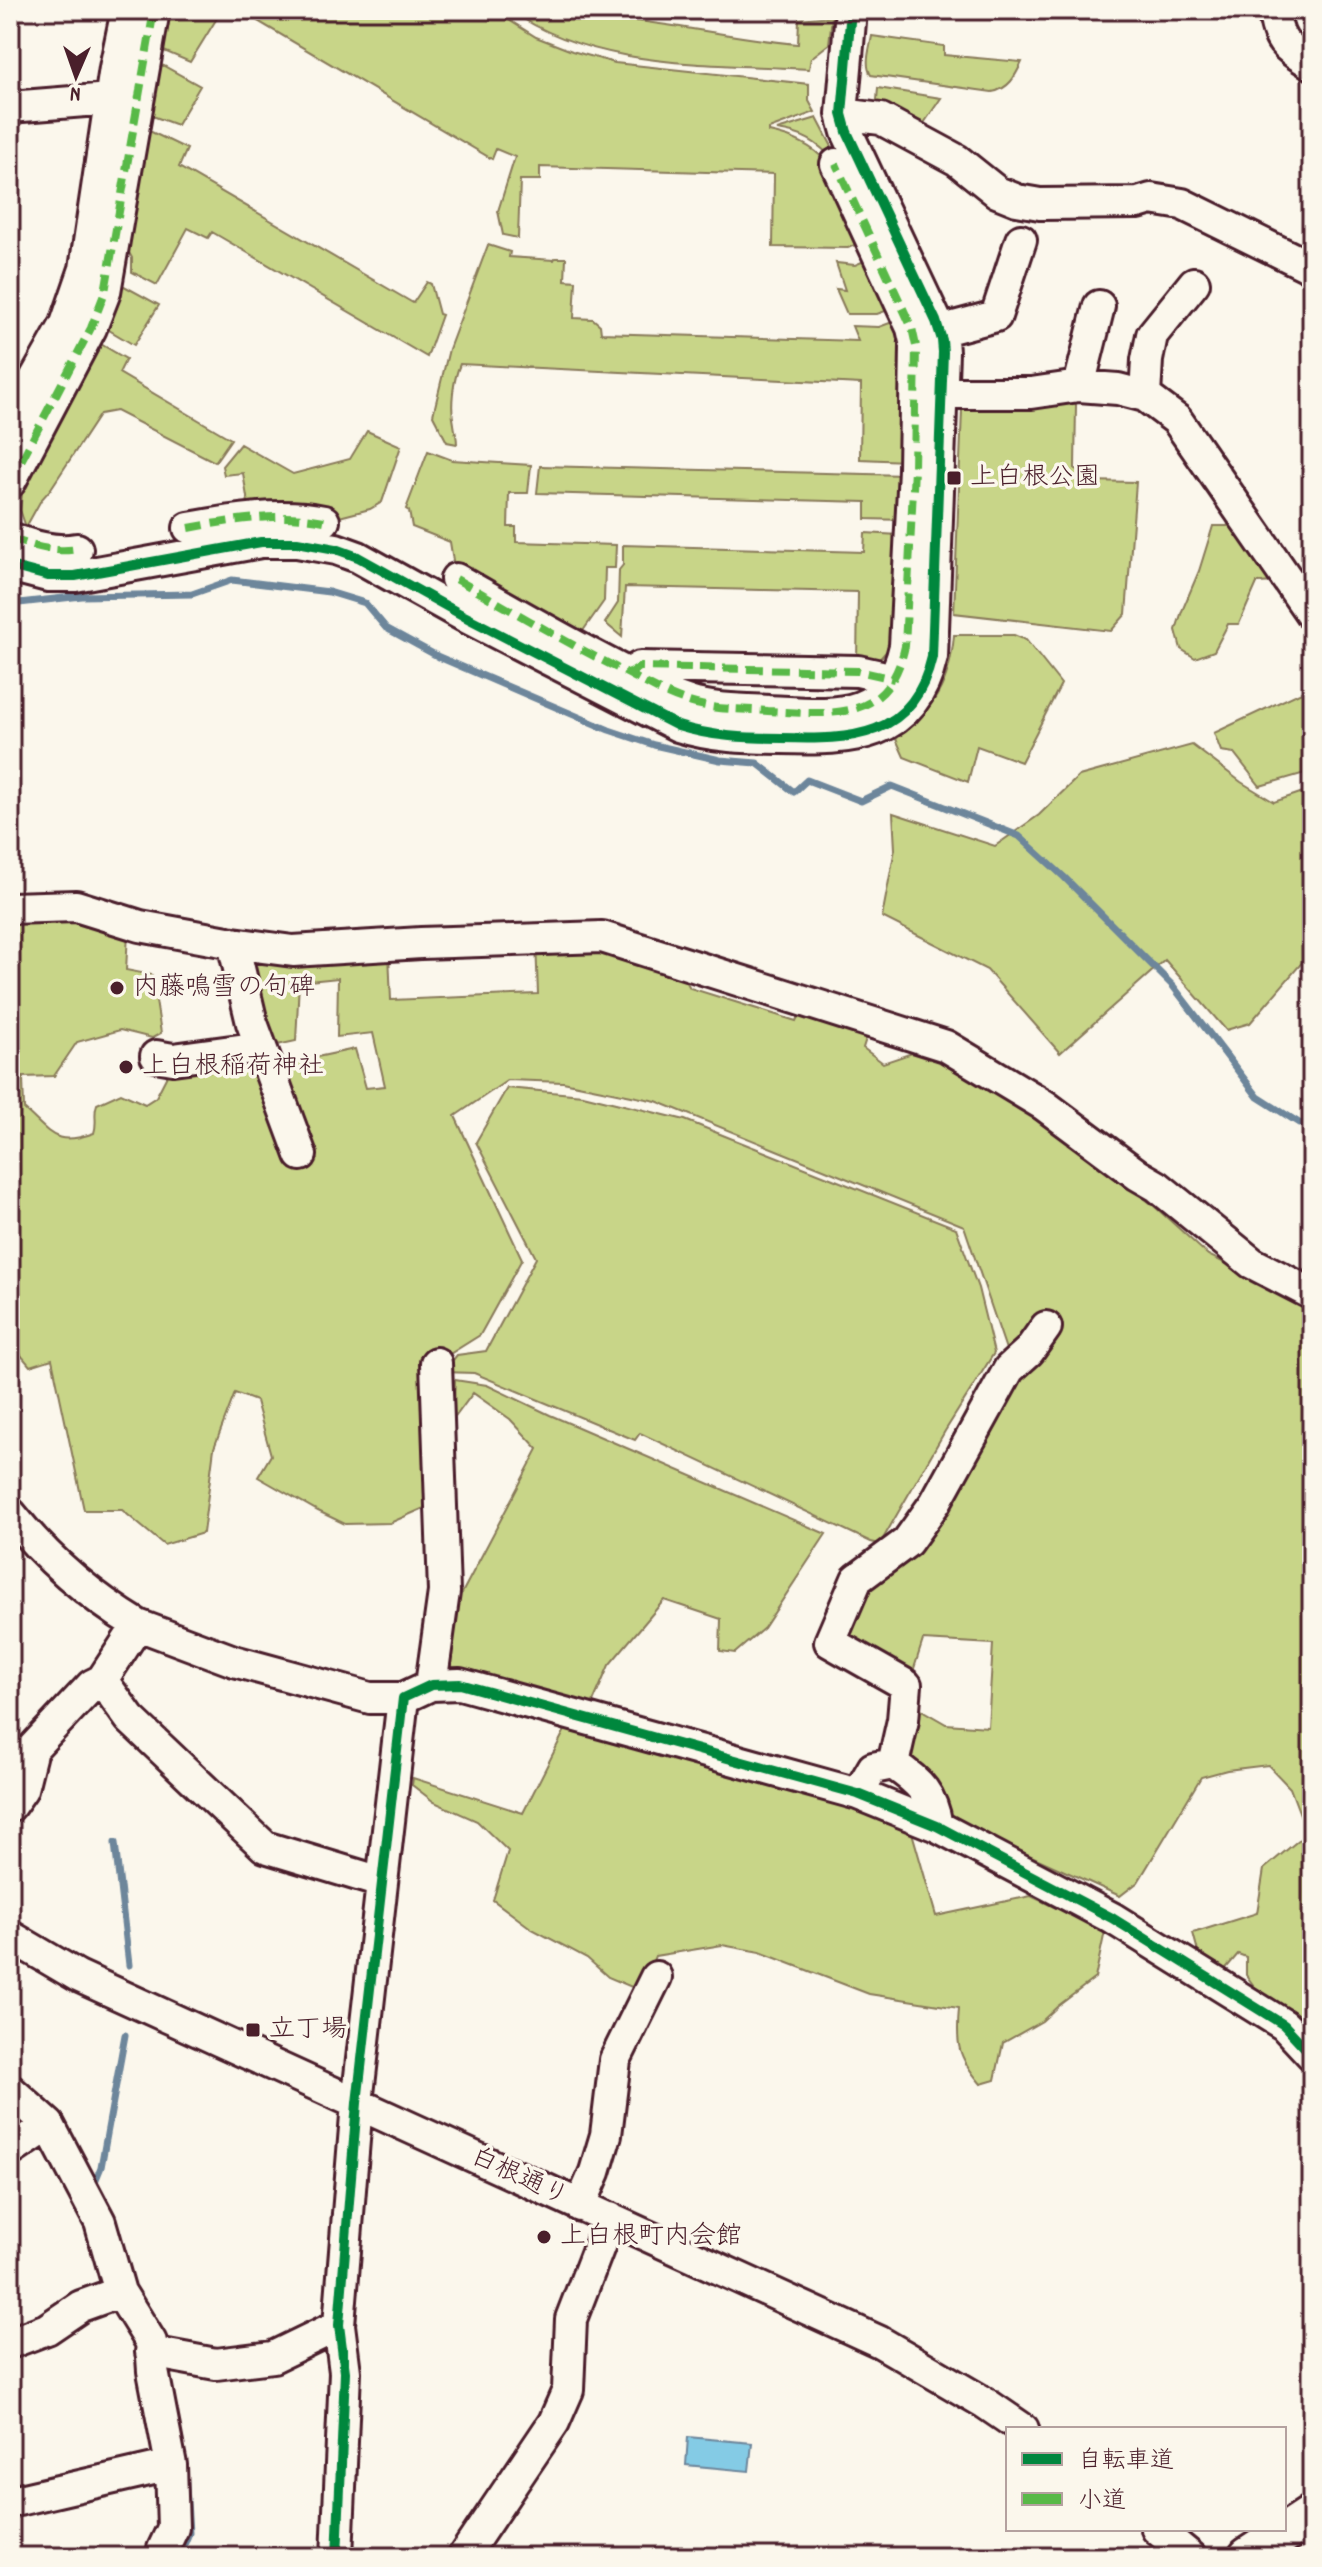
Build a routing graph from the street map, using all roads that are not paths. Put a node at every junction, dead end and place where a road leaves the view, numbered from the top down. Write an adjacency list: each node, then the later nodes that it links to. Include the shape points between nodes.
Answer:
1 (127, 10): 6 (street)
2 (154, 10): 19 (street, via 105,292)
3 (851, 10): 8 (street)
4 (1274, 10): 5 (street, via 1275,29 1284,46)
5 (1312, 64)
6 (110, 99): 7 (street); 18 (street, via 77,298)
7 (10, 107)
8 (842, 114): 11 (street, via 894,125 1017,200 1124,204 1151,199 1182,204); 14 (street)
9 (836, 164): 28 (street, via 916,346 905,646)
10 (1021, 240): 14 (street, via 996,316)
11 (1312, 268)
12 (1194, 283): 17 (street, via 1152,335)
13 (1099, 306): 15 (street)
14 (939, 331): 16 (street)
15 (1079, 386): 16 (street, via 1031,393); 17 (street)
16 (941, 393): 24 (street, via 928,677 901,714 858,736 731,737 678,726 336,549 261,542 75,576 48,576)
17 (1145, 396): 26 (street, via 1177,420)
18 (10, 423)
19 (10, 482)
20 (324, 521): 21 (street, via 289,517)
21 (189, 528)
22 (10, 538): 23 (street, via 34,547)
23 (77, 549)
24 (10, 566)
25 (456, 579): 27 (street)
26 (1312, 615)
27 (629, 674): 28 (street, via 640,667 758,669 858,671); 28 (street, via 690,703 819,714 863,705)
28 (894, 679)
29 (10, 908): 30 (street, via 76,906 140,926)
30 (233, 943): 31 (street); 34 (street, via 293,951 602,937 946,1046 1044,1105 1252,1263)
31 (261, 1047): 32 (street, via 173,1059); 33 (street)
32 (156, 1056)
33 (301, 1155)
34 (1312, 1294)
35 (1046, 1327): 42 (street, via 1009,1369 935,1503 907,1542 857,1579 830,1642 906,1685)
36 (436, 1363): 40 (street, via 444,1592)
37 (10, 1513): 38 (street, via 105,1605)
38 (138, 1625): 39 (street); 41 (street, via 264,1670 370,1698)
39 (102, 1680): 44 (street, via 32,1749 22,1789); 46 (street, via 130,1719 265,1847)
40 (431, 1685): 41 (street); 43 (street, via 460,1684)
41 (403, 1698): 46 (street)
42 (893, 1764): 43 (street, via 873,1768); 45 (street, via 934,1804)
43 (858, 1794): 45 (street)
44 (10, 1806)
45 (937, 1826): 49 (street, via 1112,1918 1284,2025)
46 (381, 1882): 51 (street)
47 (10, 1936): 51 (street, 白根通り, via 78,1976)
48 (656, 1977): 54 (street, via 615,2060 606,2135)
49 (1312, 2055)
50 (10, 2090): 52 (street)
51 (357, 2103): 54 (street, 白根通り); 57 (street)
52 (49, 2125): 53 (street); 56 (street, via 100,2222)
53 (10, 2151)
54 (580, 2206): 55 (street, 白根通り)
55 (610, 2218): 60 (street, 白根通り, via 880,2342); 68 (street, via 571,2319 568,2390 554,2422)
56 (120, 2292): 58 (street); 59 (street, via 151,2342)
57 (339, 2325): 59 (street, via 273,2357 216,2364); 67 (street, via 345,2372)
58 (10, 2343)
59 (151, 2352): 61 (street)
60 (1020, 2427)
61 (171, 2465): 62 (street); 66 (street, via 173,2528)
62 (10, 2502)
63 (1312, 2515): 70 (main road)
64 (1159, 2531): 69 (street)
65 (1312, 2546): 71 (main road)
66 (163, 2557)
67 (337, 2557)
68 (463, 2557)
69 (1191, 2557)
70 (1248, 2557)
71 (1296, 2557)

